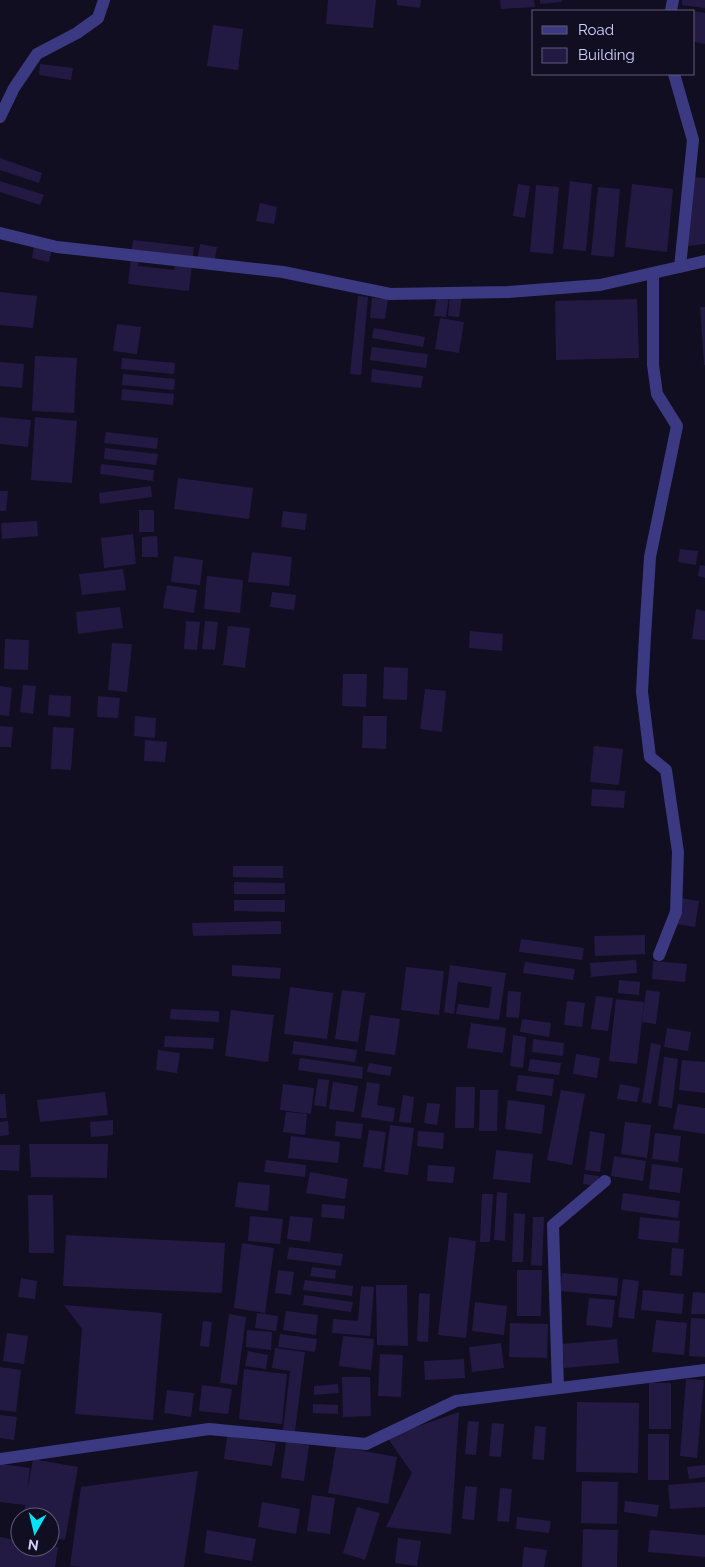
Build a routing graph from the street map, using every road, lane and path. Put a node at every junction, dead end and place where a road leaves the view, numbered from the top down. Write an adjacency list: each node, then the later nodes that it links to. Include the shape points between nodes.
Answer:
1 (104, 0): 3 (street, via 98,18 36,54)
2 (674, 75): 6 (street, via 693,140)
3 (0, 117)
4 (0, 232): 7 (street, via 56,247 283,272 390,294 508,292 600,285)
5 (705, 261): 6 (street)
6 (680, 267): 7 (street)
7 (653, 273): 8 (street, via 653,365 657,394 677,426 650,557 642,692 650,758 666,770 678,852 676,912)
8 (660, 955)
9 (605, 1182): 11 (street, via 553,1225)
10 (705, 1370): 11 (street)
11 (558, 1388): 12 (street, via 456,1401 366,1444 209,1429)
12 (0, 1459)

